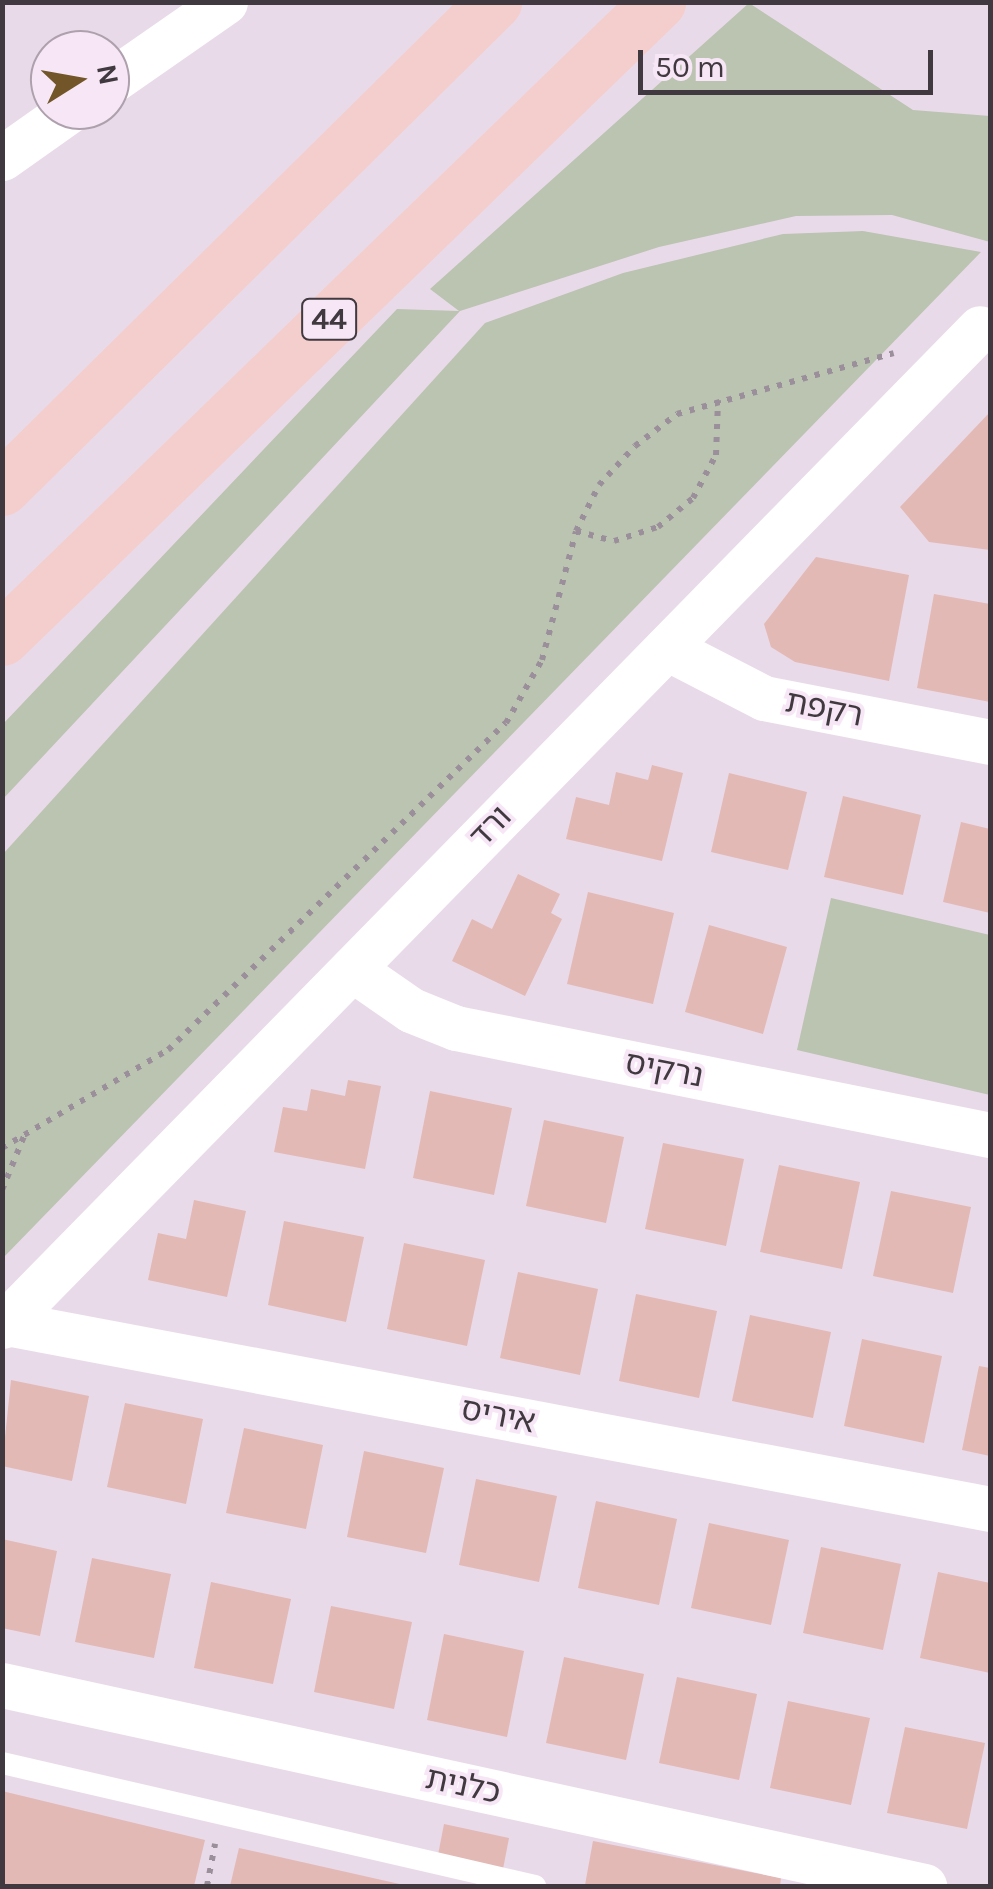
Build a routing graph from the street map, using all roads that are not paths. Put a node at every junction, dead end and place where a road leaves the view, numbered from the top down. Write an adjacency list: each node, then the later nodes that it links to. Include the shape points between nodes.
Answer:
1 (225, 2): 4 (street)
2 (494, 2): 8 (highway)
3 (658, 2): 9 (highway, 44)
4 (130, 68)
5 (42, 130): 6 (street)
6 (2, 158)
7 (973, 337): 10 (street, ורד)
8 (2, 488)
9 (2, 638)
10 (667, 648): 11 (street, רקפת, via 764,698); 12 (street, ורד)
11 (990, 742)
12 (352, 969): 13 (street, נרקיס, via 411,1010 456,1028); 14 (street, ורד)
13 (990, 1134)
14 (4, 1324): 15 (street, איריס)
15 (990, 1509)
16 (2, 1685): 19 (street, כלנית)
17 (2, 1764): 18 (lane)
18 (535, 1886)
19 (924, 1886)

